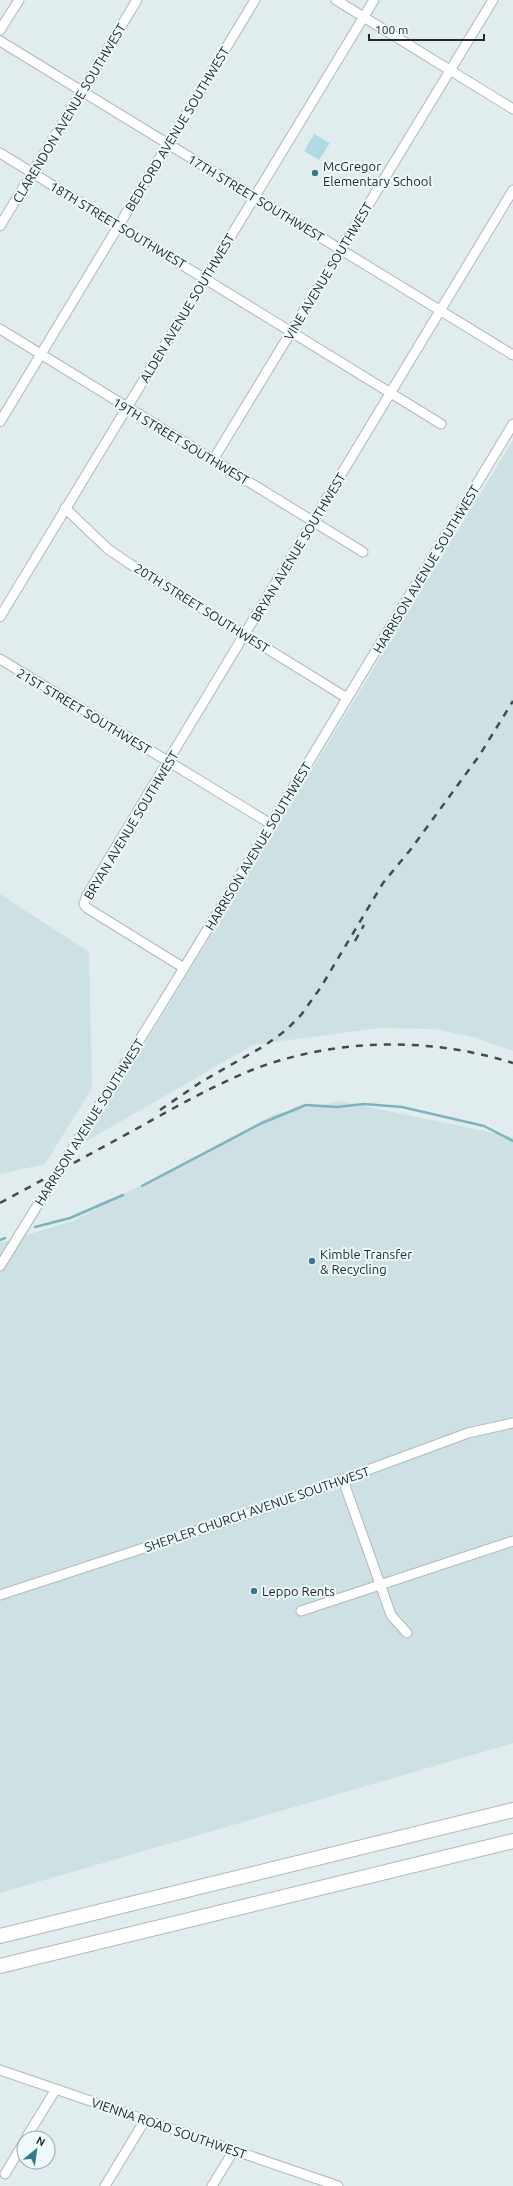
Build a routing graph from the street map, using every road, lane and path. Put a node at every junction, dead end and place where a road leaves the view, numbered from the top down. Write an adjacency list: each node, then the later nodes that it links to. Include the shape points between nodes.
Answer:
1 (19, 0): 8 (street)
2 (137, 0): 11 (street, CLARENDON AVENUE SOUTHWEST)
3 (255, 0): 13 (street, BEDFORD AVENUE SOUTHWEST)
4 (336, 0): 7 (street)
5 (374, 0): 7 (street, ALDEN AVENUE SOUTHWEST)
6 (493, 0): 10 (street, VINE AVENUE SOUTHWEST)
7 (364, 17): 10 (street); 17 (street, ALDEN AVENUE SOUTHWEST)
8 (0, 30)
9 (0, 41): 11 (street, 17TH STREET SOUTHWEST)
10 (450, 71): 12 (street); 20 (street, VINE AVENUE SOUTHWEST)
11 (82, 91): 13 (street, 17TH STREET SOUTHWEST); 15 (street, CLARENDON AVENUE SOUTHWEST)
12 (513, 109)
13 (168, 144): 17 (street, 17TH STREET SOUTHWEST); 18 (street, BEDFORD AVENUE SOUTHWEST)
14 (0, 153): 15 (street, 18TH STREET SOUTHWEST)
15 (32, 173): 18 (street, 18TH STREET SOUTHWEST); 19 (street, CLARENDON AVENUE SOUTHWEST)
16 (513, 190): 22 (street, BRYAN AVENUE SOUTHWEST)
17 (254, 197): 20 (street, 17TH STREET SOUTHWEST); 21 (street, ALDEN AVENUE SOUTHWEST)
18 (118, 225): 21 (street, 18TH STREET SOUTHWEST); 25 (street, BEDFORD AVENUE SOUTHWEST)
19 (0, 226)
20 (341, 250): 22 (street, 17TH STREET SOUTHWEST); 24 (street, VINE AVENUE SOUTHWEST)
21 (205, 278): 24 (street, 18TH STREET SOUTHWEST); 28 (street, ALDEN AVENUE SOUTHWEST)
22 (440, 310): 26 (street, 17TH STREET SOUTHWEST); 27 (street, BRYAN AVENUE SOUTHWEST)
23 (0, 329): 25 (street, 19TH STREET SOUTHWEST)
24 (292, 331): 27 (street, 18TH STREET SOUTHWEST); 32 (street, VINE AVENUE SOUTHWEST)
25 (40, 354): 28 (street, 19TH STREET SOUTHWEST); 29 (street, BEDFORD AVENUE SOUTHWEST)
26 (513, 355)
27 (391, 393): 30 (street, 18TH STREET SOUTHWEST); 34 (street, BRYAN AVENUE SOUTHWEST)
28 (127, 408): 32 (street, 19TH STREET SOUTHWEST); 33 (street, ALDEN AVENUE SOUTHWEST)
29 (0, 422)
30 (441, 424)
31 (513, 424): 39 (street, HARRISON AVENUE SOUTHWEST)
32 (213, 460): 34 (street, 19TH STREET SOUTHWEST)
33 (65, 508): 36 (street, ALDEN AVENUE SOUTHWEST); 37 (street, 20TH STREET SOUTHWEST, via 108,549)
34 (313, 521): 35 (street, 19TH STREET SOUTHWEST); 37 (street, BRYAN AVENUE SOUTHWEST)
35 (363, 552)
36 (0, 617)
37 (245, 635): 39 (street, 20TH STREET SOUTHWEST); 40 (street, BRYAN AVENUE SOUTHWEST)
38 (0, 659): 40 (street, 21ST STREET SOUTHWEST)
39 (347, 698): 41 (street, HARRISON AVENUE SOUTHWEST)
40 (168, 762): 41 (street, 21ST STREET SOUTHWEST); 42 (street, BRYAN AVENUE SOUTHWEST, via 87,895 84,904)
41 (271, 824): 42 (street, HARRISON AVENUE SOUTHWEST)
42 (184, 968): 43 (street, HARRISON AVENUE SOUTHWEST)
43 (0, 1266)
44 (513, 1424): 45 (street, SHEPLER CHURCH AVENUE SOUTHWEST, via 468,1433)
45 (343, 1480): 47 (street); 48 (street, SHEPLER CHURCH AVENUE SOUTHWEST, via 213,1526)
46 (513, 1541): 47 (street)
47 (379, 1584): 49 (street); 50 (street, via 391,1615)
48 (0, 1595)
49 (301, 1611)
50 (407, 1633)
51 (513, 1801): 55 (highway, via 360,1841)
52 (513, 1810): 55 (highway)
53 (513, 1841): 56 (highway)
54 (513, 1848): 56 (highway, via 380,1879)
55 (286, 1866): 57 (highway)
56 (346, 1881): 58 (highway)
57 (0, 1936)
58 (0, 1966)
59 (0, 2070): 60 (street, VIENNA ROAD SOUTHWEST)
60 (56, 2089): 61 (street, VIENNA ROAD SOUTHWEST); 62 (street)
61 (145, 2120): 63 (street, VIENNA ROAD SOUTHWEST); 67 (street)
62 (31, 2130)
63 (234, 2150): 66 (street, VIENNA ROAD SOUTHWEST); 68 (street)
64 (16, 2155): 65 (street)
65 (5, 2174)
66 (321, 2183): 69 (street, VIENNA ROAD SOUTHWEST)
67 (105, 2186)
68 (212, 2186)
69 (338, 2186)

